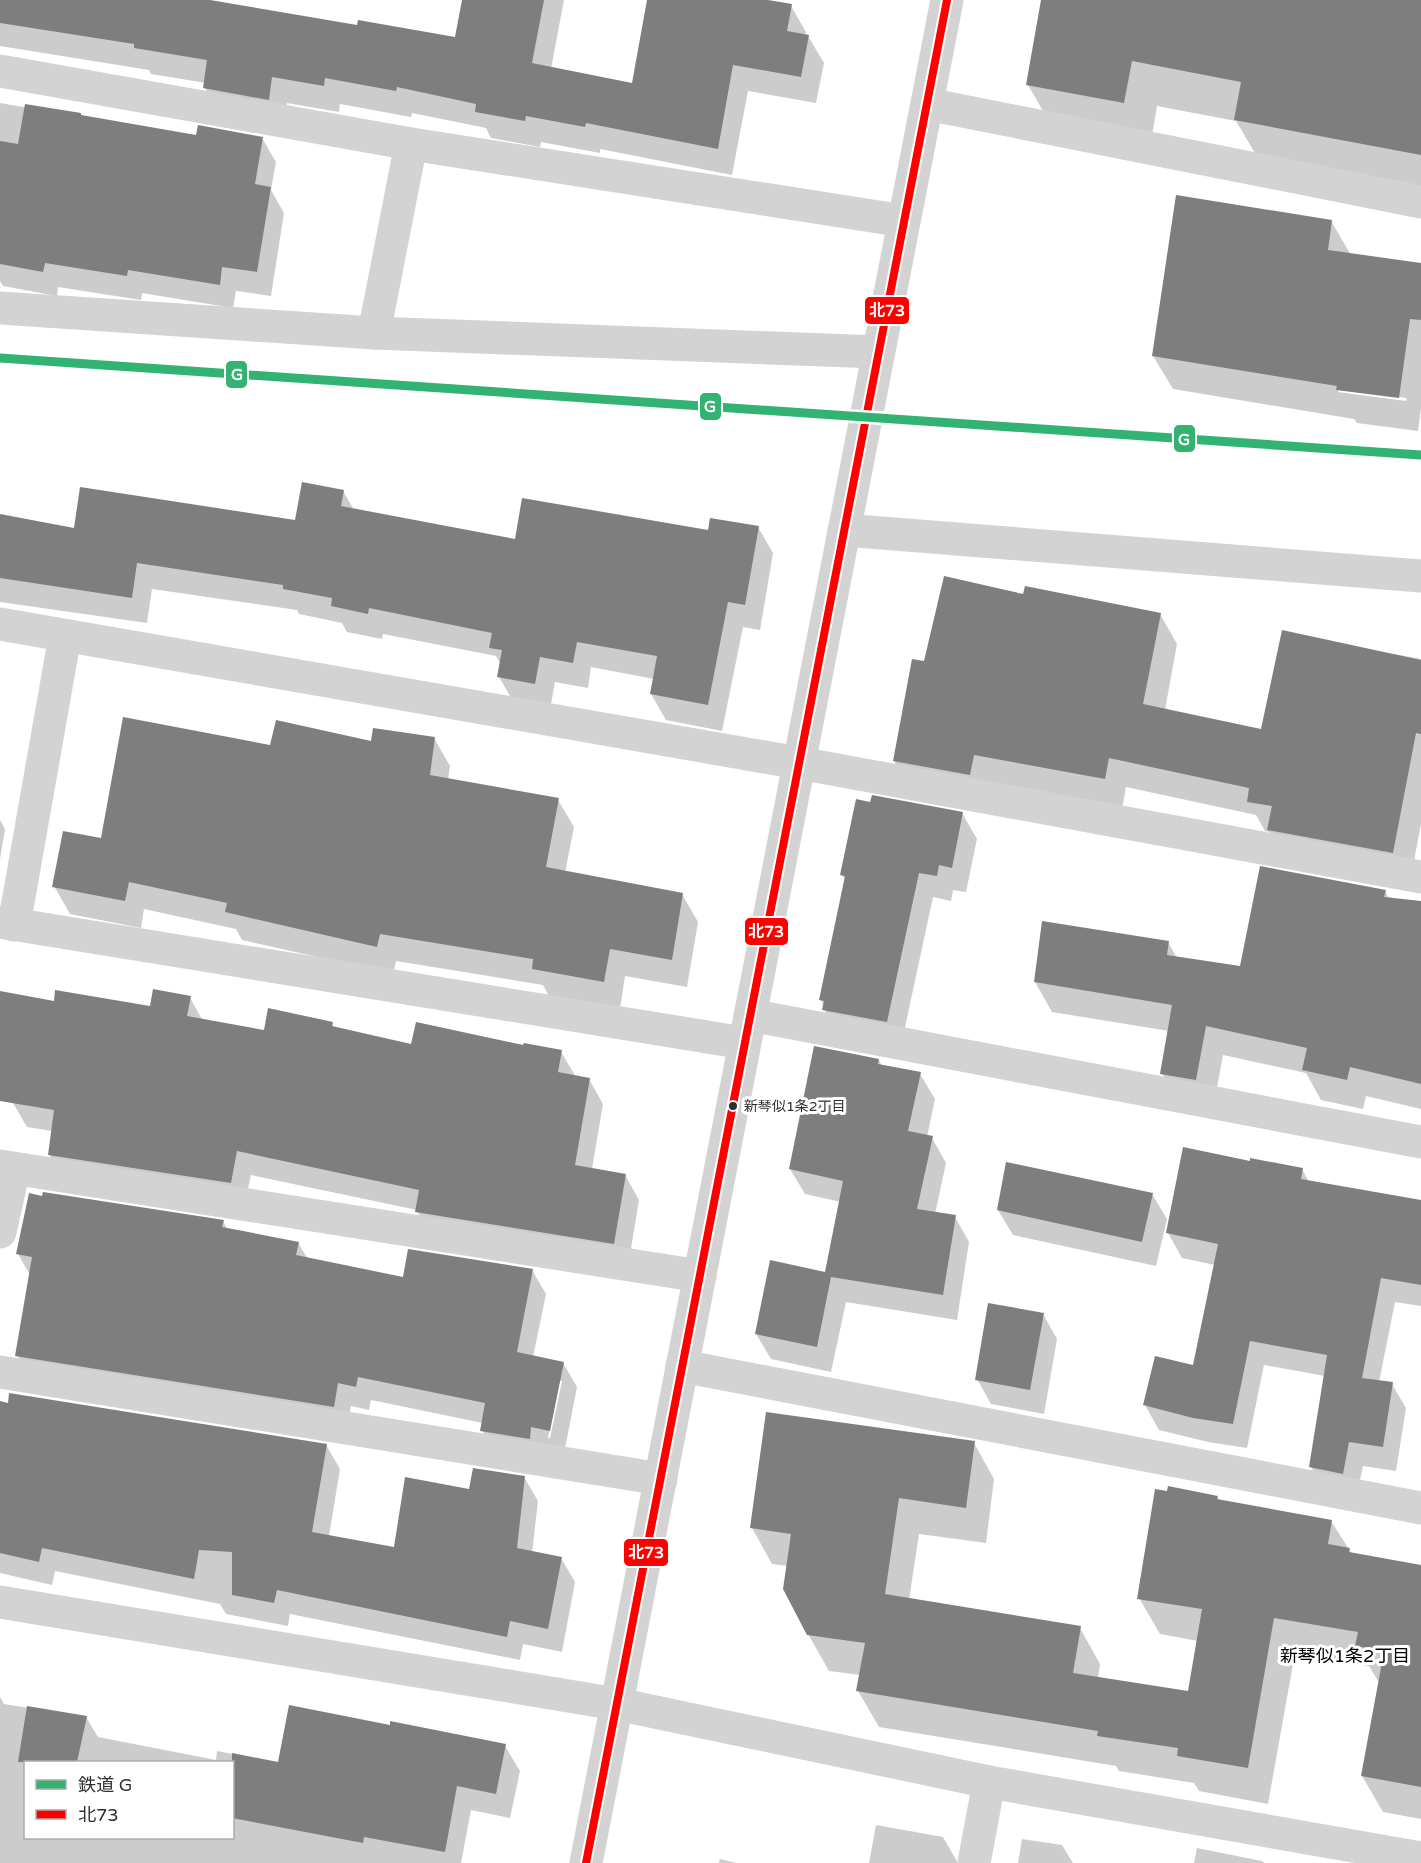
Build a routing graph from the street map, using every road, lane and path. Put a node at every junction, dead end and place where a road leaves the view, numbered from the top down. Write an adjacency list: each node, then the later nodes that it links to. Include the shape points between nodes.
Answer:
1 (947, 0): 3 (street)
2 (0, 71): 4 (street)
3 (927, 104): 5 (street); 6 (street)
4 (411, 144): 6 (street); 8 (street)
5 (1421, 202)
6 (904, 221): 9 (street)
7 (0, 308): 8 (street)
8 (375, 333): 9 (street)
9 (878, 352): 10 (street)
10 (844, 530): 11 (street); 14 (street)
11 (1421, 576)
12 (0, 624): 13 (street)
13 (65, 636): 14 (street); 16 (street)
14 (799, 764): 15 (street); 17 (street)
15 (1421, 877)
16 (7, 923): 17 (street)
17 (747, 1029): 18 (street); 21 (street)
18 (1421, 1142)
19 (7, 1168): 20 (street); 21 (street)
20 (0, 1232)
21 (700, 1276): 22 (street)
22 (682, 1366): 24 (street); 25 (street)
23 (0, 1372): 24 (street)
24 (661, 1479): 27 (street)
25 (1421, 1508)
26 (0, 1602): 27 (street)
27 (617, 1704): 28 (street); 31 (street)
28 (989, 1782): 29 (street); 32 (street)
29 (1306, 1851): 30 (street)
30 (1421, 1858)
31 (586, 1863)
32 (974, 1863)

